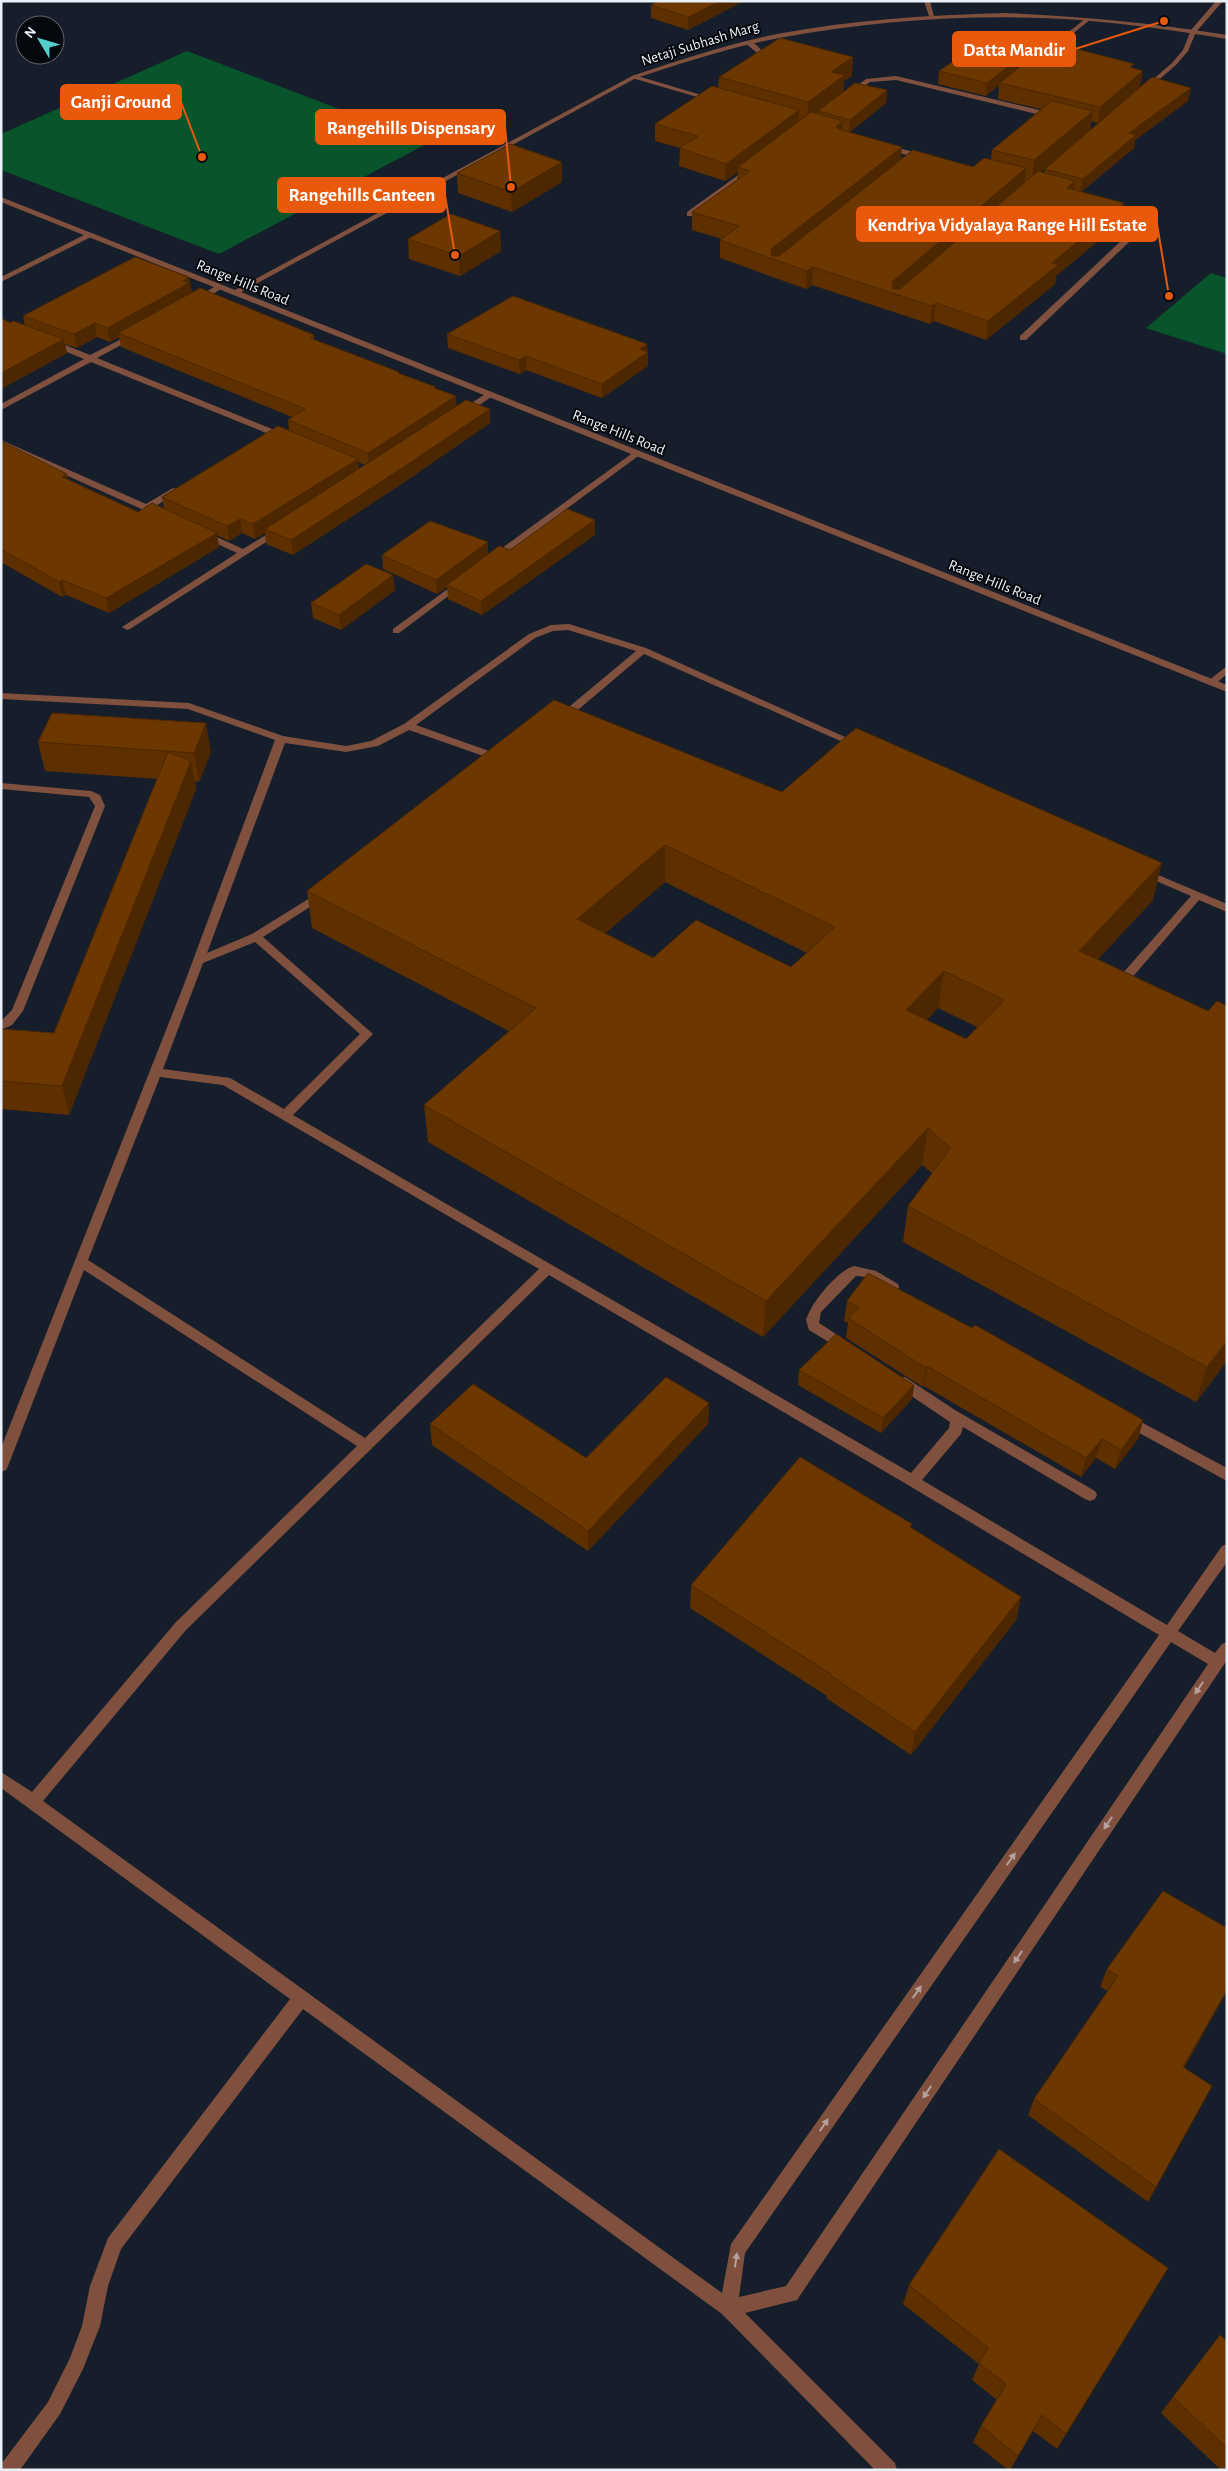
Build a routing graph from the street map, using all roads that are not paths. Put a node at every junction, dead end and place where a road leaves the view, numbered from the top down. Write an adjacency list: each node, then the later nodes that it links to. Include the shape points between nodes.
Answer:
1 (927, 1): 3 (street)
2 (1220, 1): 5 (street)
3 (932, 16): 4 (street, Netaji Subhash Marg, via 1025,15); 7 (street, Netaji Subhash Marg, via 852,24)
4 (1087, 20): 5 (street, Netaji Subhash Marg); 8 (street)
5 (1193, 30): 6 (street, Netaji Subhash Marg); 13 (street, via 1186,50)
6 (1227, 37)
7 (747, 42): 9 (street, via 760,52 763,60); 10 (street, Netaji Subhash Marg)
8 (1041, 57)
9 (746, 70)
10 (634, 77): 15 (street); 30 (street, Netaji Subhash Marg)
11 (714, 93): 15 (street)
12 (996, 94): 16 (street)
13 (1137, 96)
14 (846, 97): 16 (street, via 868,80 896,78)
15 (702, 100): 17 (street)
16 (988, 100): 18 (street)
17 (724, 103)
18 (1062, 119)
19 (882, 146): 20 (street)
20 (918, 156): 21 (street); 22 (street)
21 (936, 160)
22 (911, 162)
23 (754, 167): 26 (street)
24 (1, 199): 27 (street, Range Hills Road)
25 (1098, 202): 34 (street, via 1144,217 1143,225)
26 (690, 214)
27 (91, 235): 28 (street); 29 (street, Range Hills Road)
28 (1, 280)
29 (220, 288): 30 (street, Range Hills Road); 31 (street)
30 (234, 293): 36 (street, Range Hills Road)
31 (186, 306)
32 (144, 330): 35 (street)
33 (38, 338): 35 (street)
34 (1023, 338)
35 (93, 358): 37 (street); 39 (street)
36 (490, 395): 38 (street); 43 (street, Range Hills Road)
37 (1, 408)
38 (450, 421)
39 (271, 432): 40 (street); 41 (street)
40 (263, 437)
41 (289, 439)
42 (1, 443): 45 (street)
43 (636, 454): 50 (street); 56 (street, Range Hills Road)
44 (188, 483): 45 (street)
45 (146, 508): 46 (street)
46 (173, 520)
47 (286, 526): 49 (street)
48 (190, 528): 49 (street)
49 (244, 553): 52 (street)
50 (484, 566)
51 (468, 578): 53 (street)
52 (127, 627)
53 (396, 631)
54 (643, 650): 59 (street); 60 (street, via 570,627 551,628 532,636); 62 (street)
55 (1227, 669): 56 (street)
56 (1211, 683): 57 (street, Range Hills Road)
57 (1227, 689)
58 (1, 696): 61 (street, via 189,706)
59 (554, 725)
60 (408, 726): 61 (street, via 374,744 346,749); 63 (street, via 509,762)
61 (281, 739): 70 (street)
62 (870, 751)
63 (501, 768)
64 (1, 786): 72 (street, via 91,794 100,806 17,1011)
65 (1134, 867): 67 (street)
66 (332, 890): 69 (street)
67 (1198, 895): 68 (street); 71 (street)
68 (1227, 908)
69 (256, 937): 70 (street); 74 (street, via 367,1034)
70 (198, 962): 73 (street)
71 (1126, 977)
72 (1, 1026)
73 (155, 1072): 74 (street, via 226,1081); 75 (street)
74 (286, 1116): 76 (street)
75 (81, 1262): 82 (street); 83 (street)
76 (547, 1269): 82 (street); 85 (street)
77 (907, 1295): 78 (street, via 864,1271 856,1270 849,1273 815,1310 812,1320 818,1330)
78 (860, 1356)
79 (892, 1376): 80 (street)
80 (950, 1412): 85 (street, via 957,1420 956,1430); 86 (street)
81 (1114, 1412): 84 (street)
82 (366, 1445): 92 (street, via 181,1626)
83 (1, 1466)
84 (1227, 1476)
85 (913, 1481): 88 (street)
86 (1090, 1496)
87 (1227, 1550): 88 (street)
88 (1168, 1634): 90 (street); 94 (street, one-way to 88, via 737,2250)
89 (1227, 1648): 90 (street)
90 (1217, 1662): 94 (street, one-way to 94, via 791,2294)
91 (1, 1779): 92 (street)
92 (34, 1802): 93 (street)
93 (302, 1998): 94 (street); 95 (street, via 114,2244 77,2363 54,2408)
94 (728, 2308): 96 (street)
95 (9, 2470)
96 (888, 2470)

